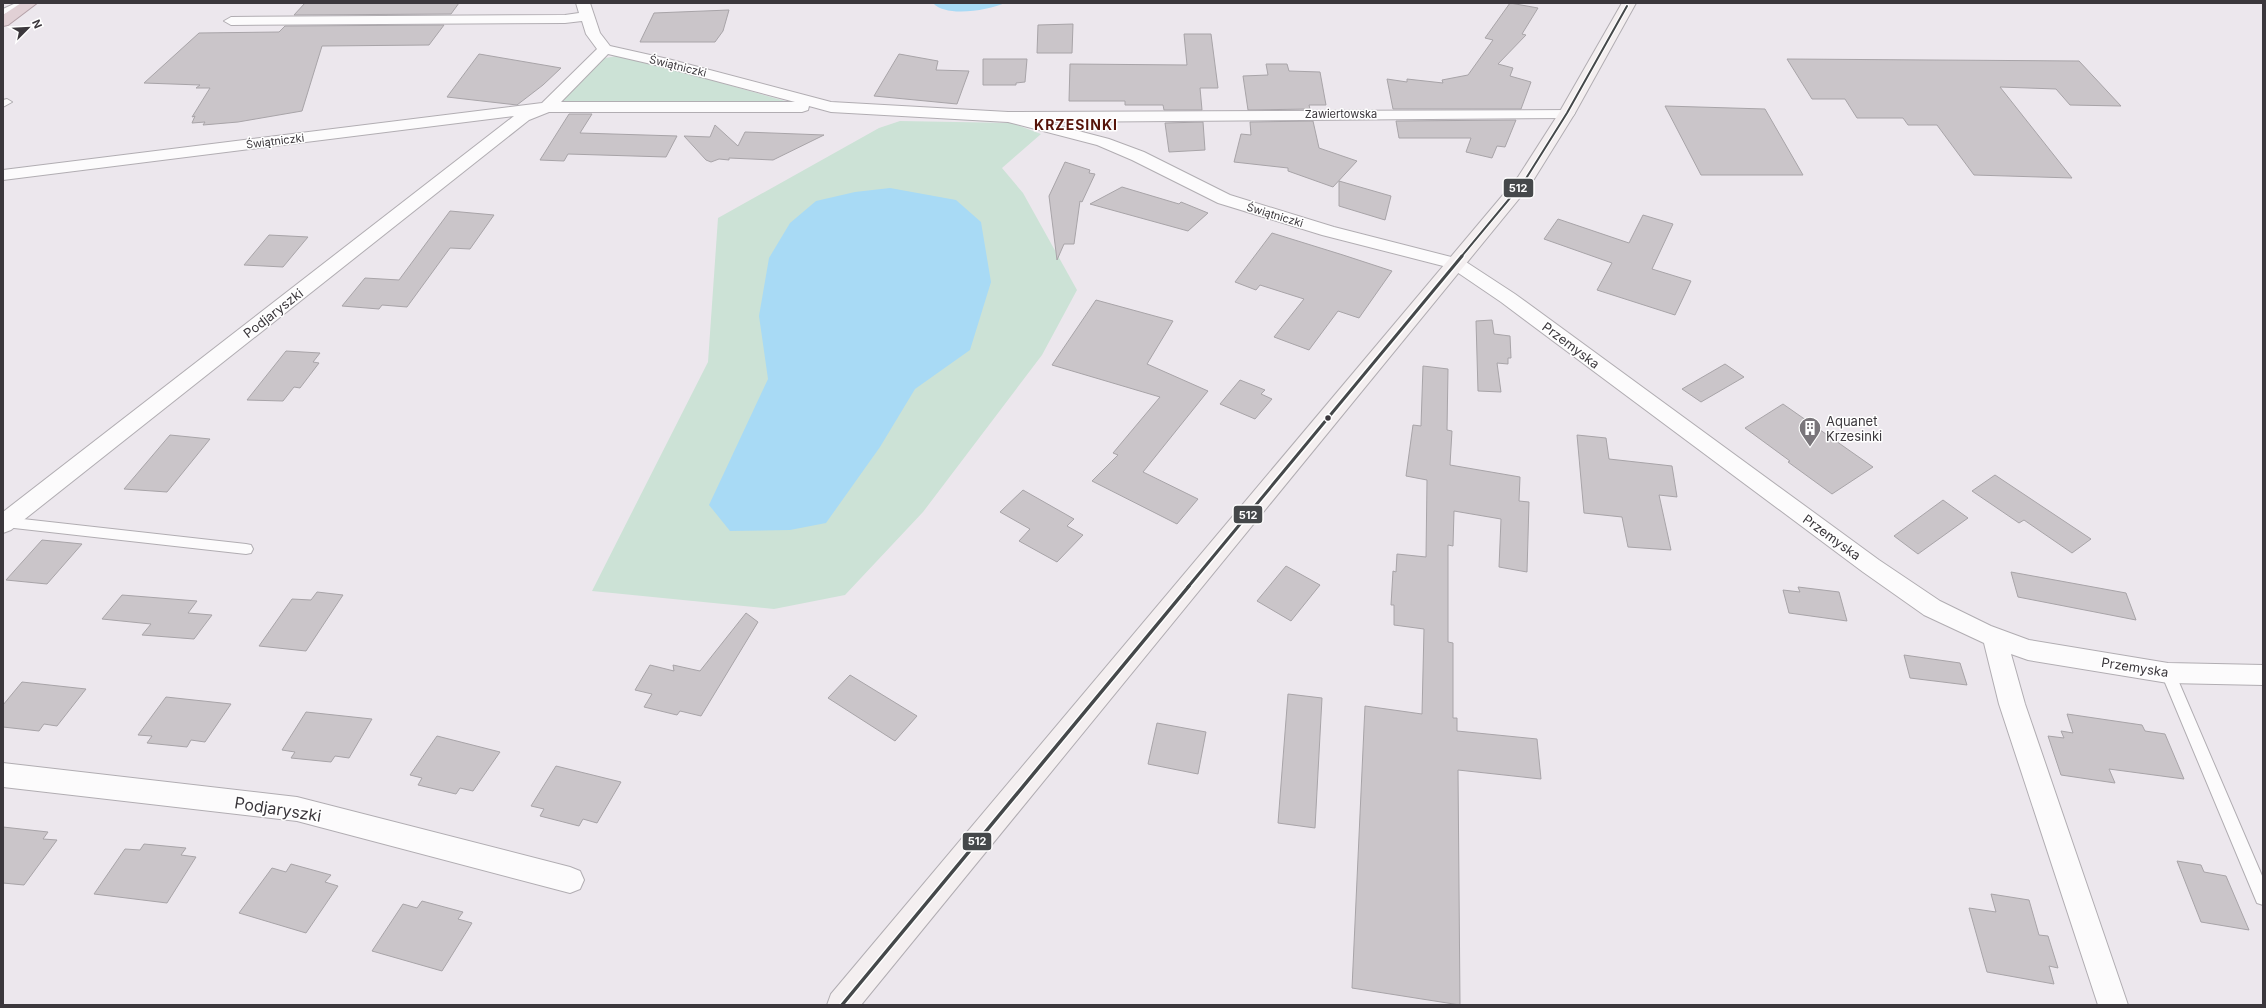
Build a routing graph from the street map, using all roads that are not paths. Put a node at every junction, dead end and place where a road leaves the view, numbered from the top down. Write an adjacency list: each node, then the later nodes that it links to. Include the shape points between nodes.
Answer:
1 (23, 3): 5 (lane)
2 (30, 3): 7 (highway)
3 (1624, 4): 11 (street)
4 (585, 10): 6 (street, via 558,19); 8 (street, via 593,34)
5 (3, 12)
6 (231, 21)
7 (3, 22)
8 (605, 49): 9 (street); 10 (street, Świątniczki)
9 (547, 107): 10 (street, Świątniczki); 15 (street, Świątniczki); 17 (street, Podjaryszki, via 523,117)
10 (831, 107): 13 (street, Świątniczki)
11 (1567, 113): 12 (street, Zawiertowska); 16 (street, via 1524,180)
12 (1114, 116): 13 (street, Świątniczki); 14 (street, via 1103,124)
13 (1008, 117): 14 (street, Świątniczki)
14 (1103, 142): 16 (street, Świątniczki, via 1138,156 1224,199 1328,231)
15 (3, 175)
16 (1456, 264): 19 (street, Przemyska, via 1508,298 1871,566 1932,608); 25 (street)
17 (4, 523): 18 (lane)
18 (246, 549)
19 (1994, 637): 20 (street, Przemyska, via 2028,650); 26 (street, via 2012,704)
20 (2168, 673): 21 (street, Przemyska); 24 (lane)
21 (2263, 675)
22 (3, 775): 23 (street, Podjaryszki, via 297,809)
23 (570, 880)
24 (2263, 897)
25 (842, 1005)
26 (2113, 1005)

